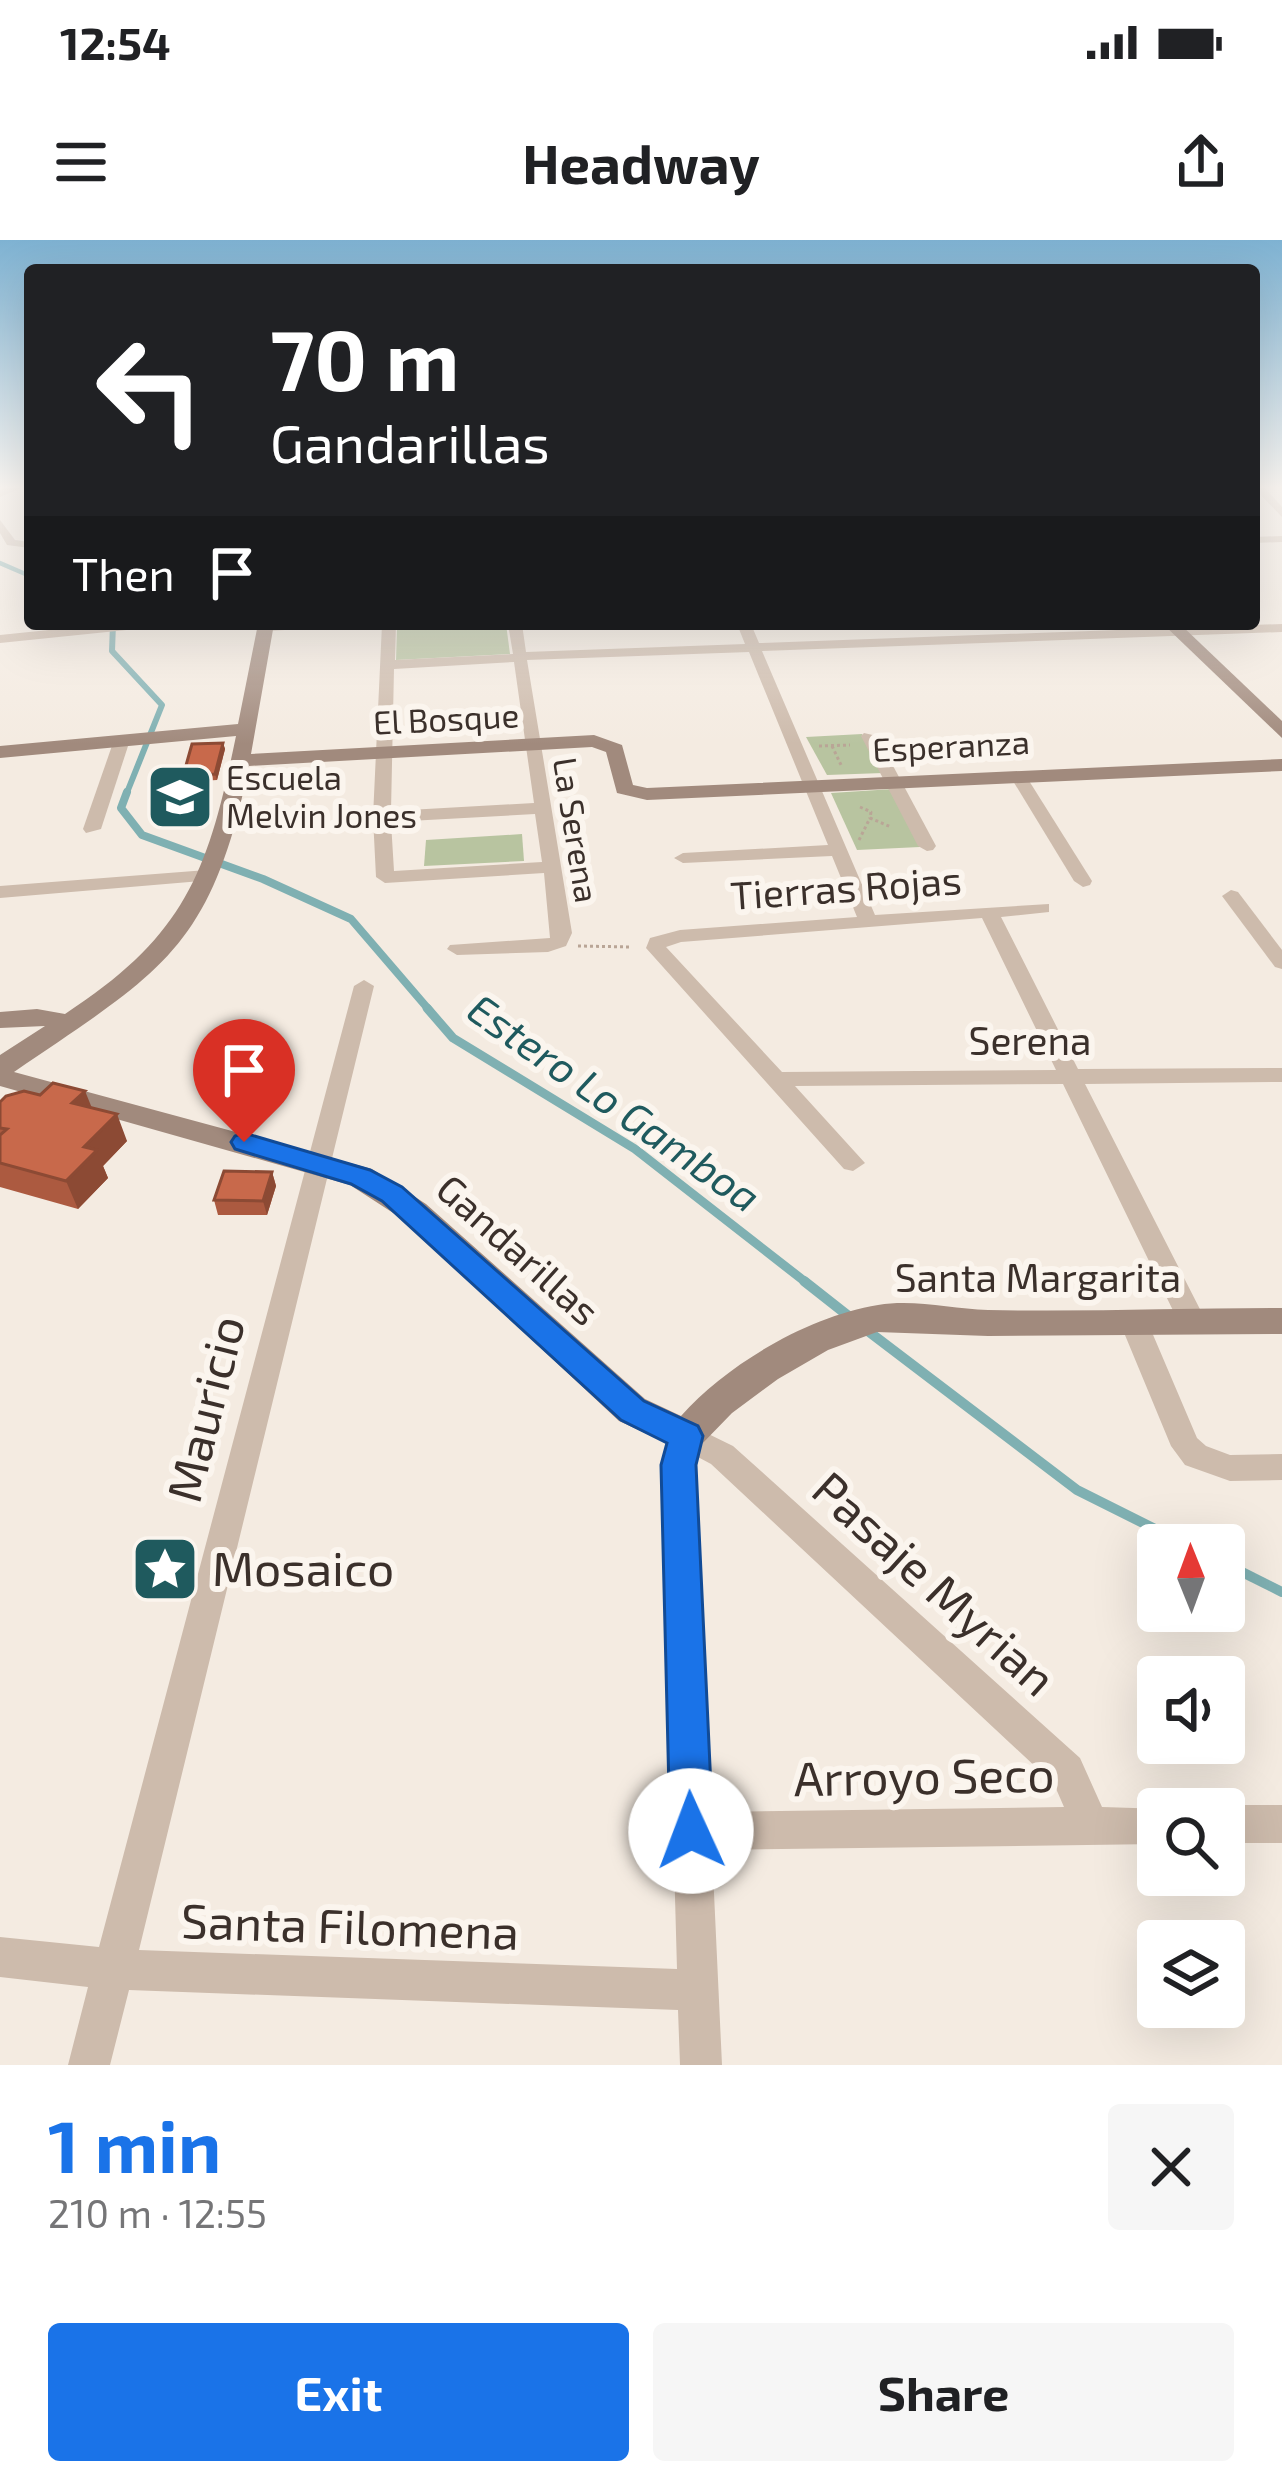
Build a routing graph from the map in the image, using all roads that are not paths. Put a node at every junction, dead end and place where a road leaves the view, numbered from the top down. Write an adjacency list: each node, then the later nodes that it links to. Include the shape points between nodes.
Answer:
1 (79, 630): 8 (street)
2 (265, 630): 12 (street)
3 (389, 630): 11 (street)
4 (516, 630): 10 (street, La Serena)
5 (746, 630): 9 (street)
6 (1136, 630): 9 (street)
7 (1178, 630): 13 (street)
8 (0, 639)
9 (754, 649): 10 (street); 23 (street)
10 (519, 657): 11 (street); 16 (street, La Serena)
11 (388, 665): 18 (street)
12 (246, 729): 14 (street); 19 (street)
13 (1282, 731)
14 (127, 739): 17 (street); 27 (street)
15 (871, 740): 22 (street)
16 (533, 744): 18 (street, El Bosque); 24 (street, El Bosque, via 610,746); 25 (street, La Serena)
17 (0, 752)
18 (384, 753): 19 (street, El Bosque); 26 (street)
19 (238, 760): 31 (street)
20 (1282, 765): 21 (street, Esperanza)
21 (1018, 776): 22 (street, Esperanza); 33 (street)
22 (894, 782): 23 (street, Esperanza); 28 (street)
23 (810, 786): 24 (street, Esperanza); 29 (street)
24 (624, 789)
25 (544, 808): 26 (street); 32 (street, La Serena)
26 (382, 817): 32 (street, via 386,877)
27 (92, 829)
28 (926, 843)
29 (838, 850): 30 (street); 38 (street)
30 (683, 858)
31 (211, 863): 34 (street); 43 (street, via 168,945)
32 (554, 868): 39 (street, La Serena, via 559,942)
33 (1083, 881)
34 (0, 892)
35 (1232, 896): 40 (street)
36 (1042, 908): 37 (street, Tierras Rojas)
37 (989, 913): 38 (street, Tierras Rojas); 45 (street)
38 (868, 923): 46 (street, Tierras Rojas, via 680,936 657,945)
39 (457, 949)
40 (1282, 963)
41 (364, 986): 48 (street, Mauricio)
42 (0, 1020): 43 (street)
43 (66, 1022): 47 (street)
44 (1282, 1075): 45 (street, Serena)
45 (1070, 1076): 46 (street, Serena); 50 (street)
46 (778, 1079): 49 (street)
47 (10, 1081): 48 (street, Gandarillas)
48 (319, 1163): 53 (street, Gandarillas, via 392,1194 632,1410); 61 (street, Mauricio)
49 (853, 1163)
50 (1192, 1321): 51 (street, Santa Margarita); 52 (street, Santa Margarita)
51 (1282, 1321)
52 (1134, 1323): 53 (street, Santa Margarita, via 888,1317 837,1331 718,1401); 54 (street, via 1198,1462)
53 (686, 1436): 57 (street, Pasaje Myrian, via 722,1455 1067,1771); 59 (street, via 678,1465)
54 (1282, 1467)
55 (1245, 1824): 56 (street)
56 (1282, 1824)
57 (1091, 1825): 58 (street, Arroyo Seco); 59 (street, Arroyo Seco)
58 (1137, 1825)
59 (691, 1831): 62 (street)
60 (0, 1957): 61 (street, Santa Filomena)
61 (112, 1969): 62 (street, Santa Filomena); 63 (street, Mauricio)
62 (698, 1990): 64 (street)
63 (88, 2065)
64 (701, 2065)

